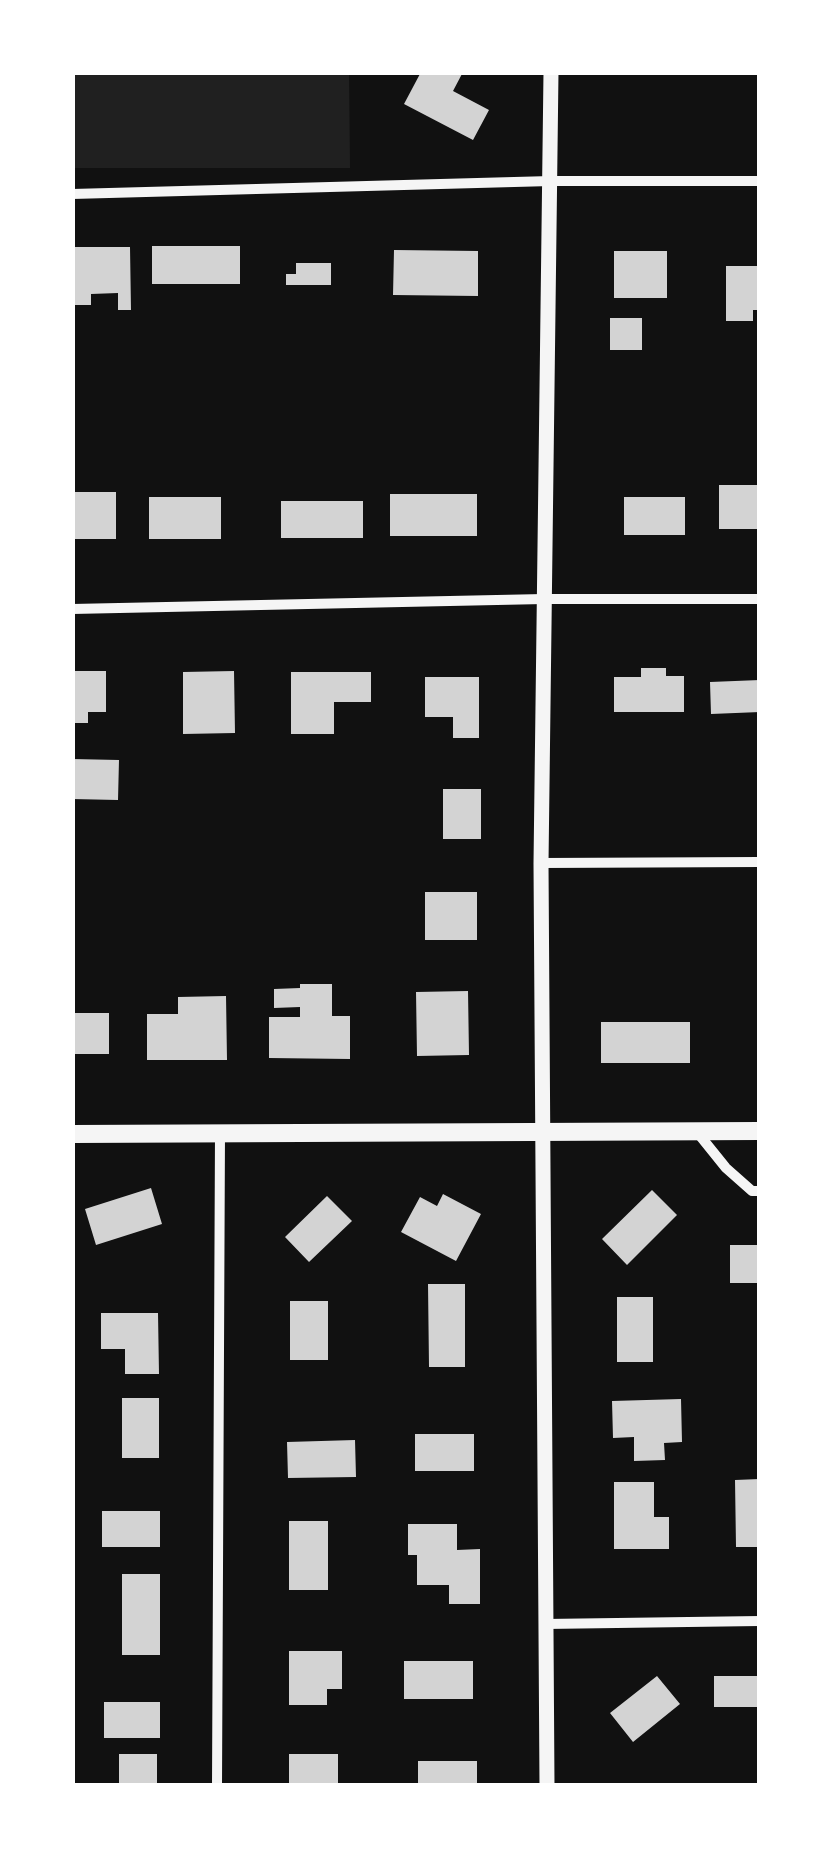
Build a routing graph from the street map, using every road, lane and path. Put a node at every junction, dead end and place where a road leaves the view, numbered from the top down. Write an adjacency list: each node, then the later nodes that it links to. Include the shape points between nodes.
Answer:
1 (551, 72): 2 (street)
2 (551, 181): 3 (street); 4 (street); 5 (street)
3 (760, 181)
4 (72, 194)
5 (544, 598): 6 (street); 7 (street); 9 (street)
6 (760, 599)
7 (72, 608)
8 (760, 862): 9 (street)
9 (541, 863): 11 (street)
10 (760, 1131): 12 (main road)
11 (541, 1132): 12 (main road); 14 (main road); 17 (street)
12 (698, 1132): 15 (street, via 726,1168)
13 (72, 1134): 14 (main road)
14 (220, 1134): 18 (street)
15 (760, 1191)
16 (760, 1621): 17 (street)
17 (545, 1624): 19 (street)
18 (217, 1786)
19 (546, 1786)

